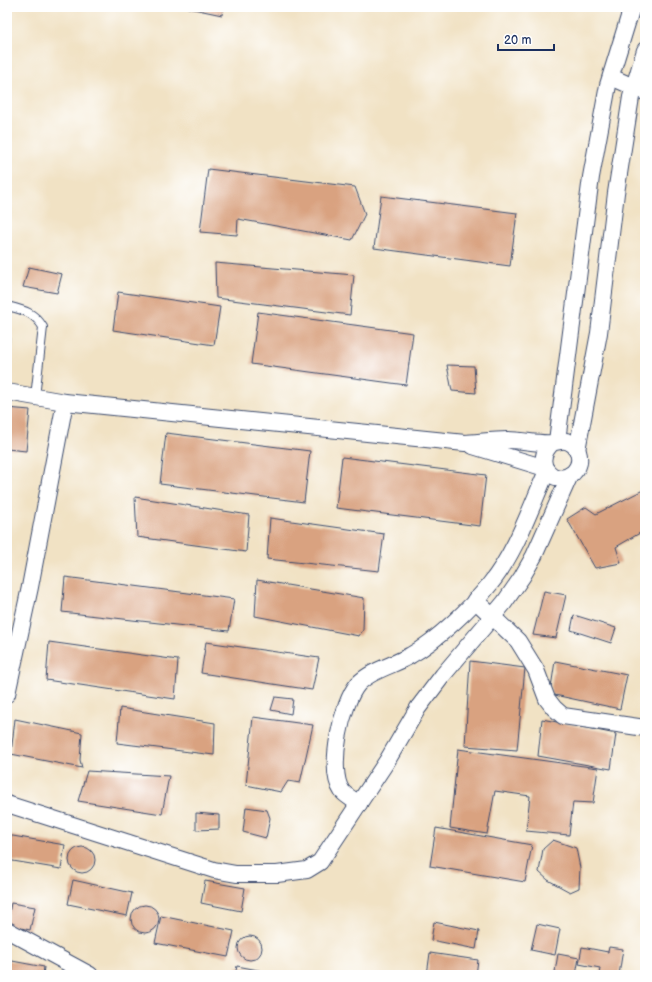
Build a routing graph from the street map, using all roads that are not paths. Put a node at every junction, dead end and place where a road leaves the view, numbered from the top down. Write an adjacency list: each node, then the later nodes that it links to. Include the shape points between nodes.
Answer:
1 (632, 7): 3 (street)
2 (645, 50): 4 (street)
3 (611, 76): 4 (street); 9 (street, via 591,177)
4 (640, 89): 11 (street, via 631,97 599,333)
5 (7, 306): 7 (lane, via 27,312 37,318 43,327)
6 (7, 392): 7 (street)
7 (35, 397): 8 (street)
8 (65, 402): 10 (street); 16 (street)
9 (554, 442): 10 (street, via 508,440); 11 (street, via 569,442); 12 (street, via 545,449 542,459)
10 (465, 443): 12 (street)
11 (578, 450): 13 (street, via 579,461 575,472)
12 (546, 470): 13 (street, via 558,477); 14 (street, via 508,557 490,584)
13 (570, 475): 15 (street, via 534,556)
14 (475, 600): 15 (street); 19 (street, via 430,641 411,655 368,676 352,693 338,736 336,771 342,791)
15 (493, 616): 17 (street, via 518,641 536,670 547,699 563,716); 19 (street, via 418,708 387,762)
16 (7, 694)
17 (645, 728)
18 (7, 804): 19 (street, via 214,870 255,875 307,870 320,862)
19 (358, 804)
20 (7, 930): 21 (street)
21 (90, 975)

